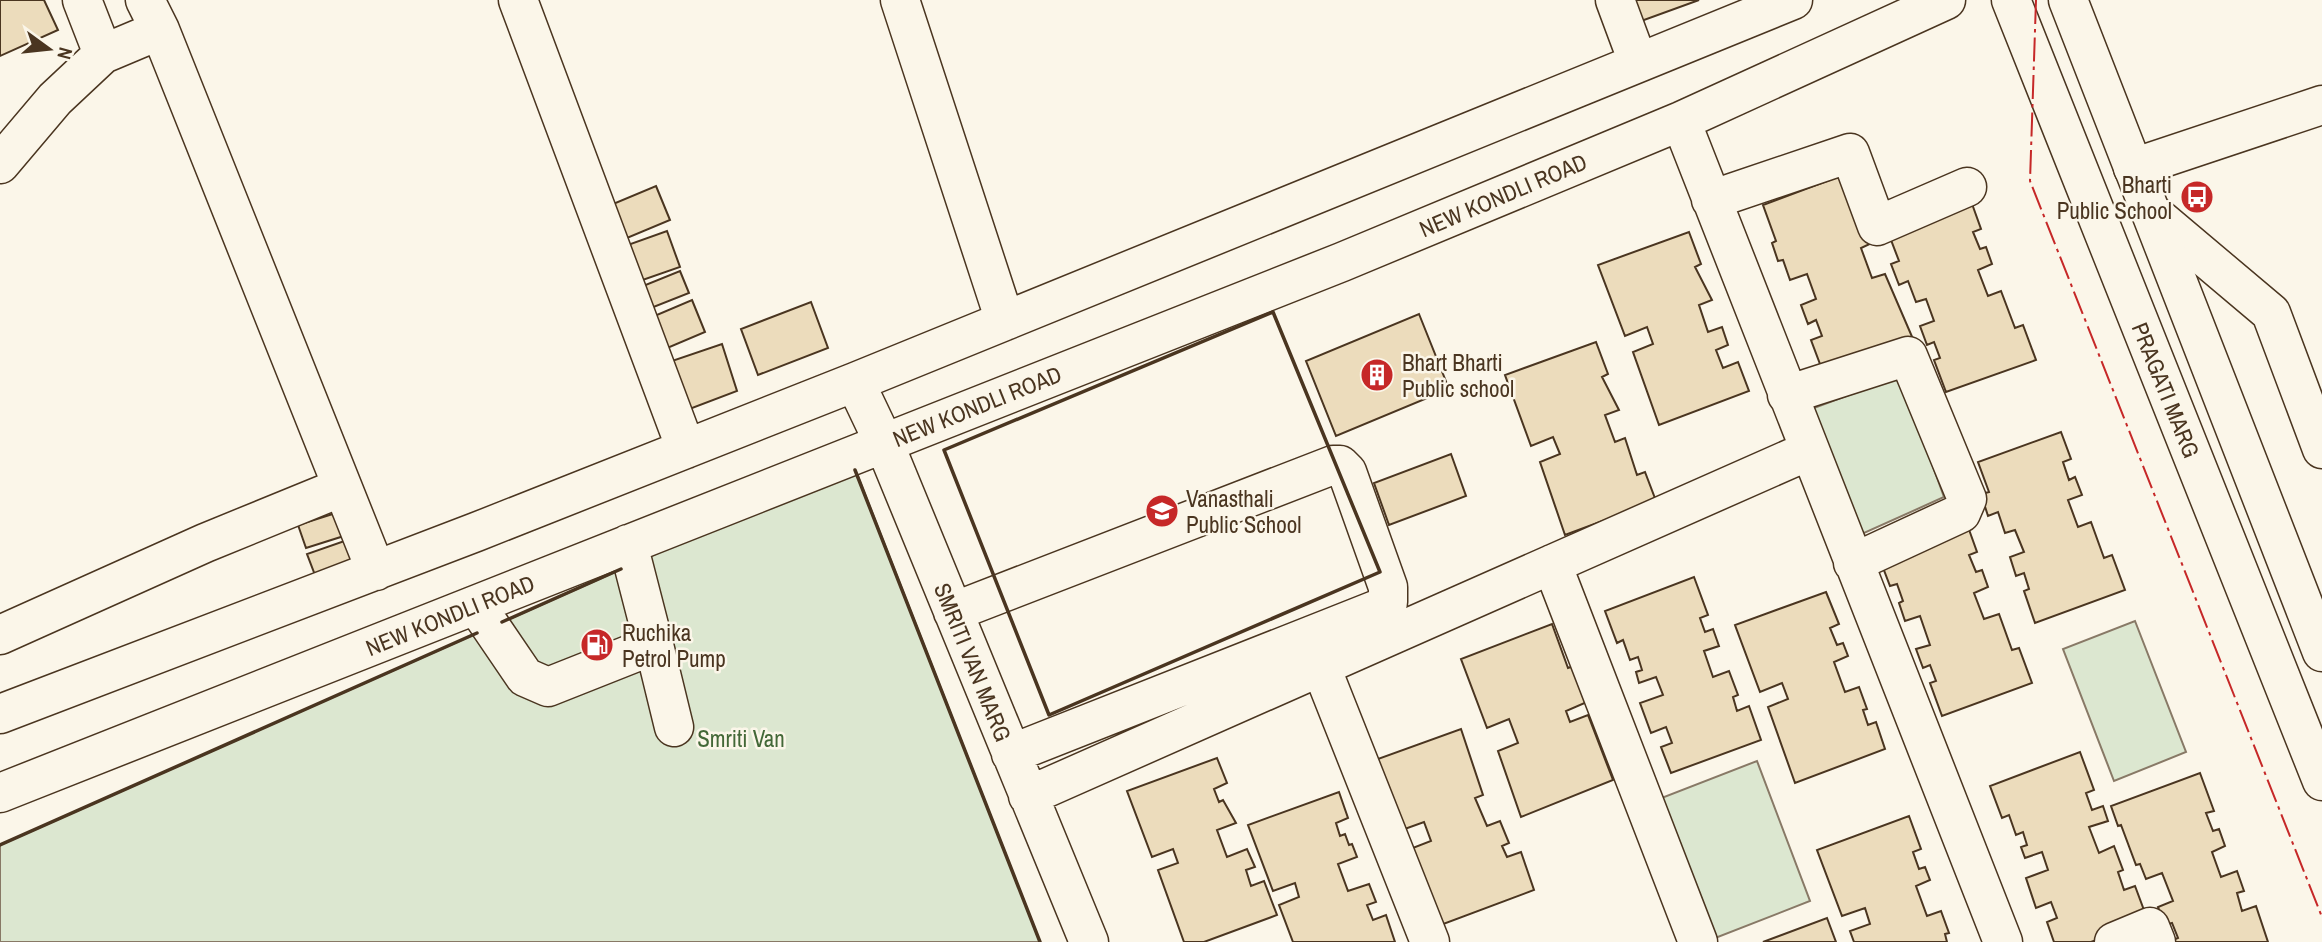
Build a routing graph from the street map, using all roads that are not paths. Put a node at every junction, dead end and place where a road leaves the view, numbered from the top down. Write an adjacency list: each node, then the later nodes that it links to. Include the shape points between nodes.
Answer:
1 (82, 0): 10 (street)
2 (518, 0): 23 (street)
3 (901, 0): 19 (street)
4 (1615, 0): 11 (street)
5 (1793, 0): 11 (street)
6 (2011, 0): 40 (street, PRAGATI MARG)
7 (2068, 0): 15 (street)
8 (1931, 4): 13 (street, NEW KONDLI ROAD)
9 (153, 15): 10 (street); 26 (street)
10 (103, 54): 14 (street, via 55,99)
11 (1638, 62): 19 (street)
12 (2322, 105): 15 (street)
13 (1681, 121): 17 (street); 22 (street, NEW KONDLI ROAD, via 1342,262)
14 (0, 164)
15 (2133, 168): 18 (street)
16 (1967, 187): 17 (street, via 1877,226 1850,153)
17 (1711, 200): 21 (street)
18 (2150, 211): 24 (street, via 2271,313); 35 (street)
19 (1005, 321): 20 (street)
20 (856, 382): 22 (street, SMRITI VAN MARG); 23 (street)
21 (1787, 395): 25 (street); 28 (street, via 1908,356 1967,499 1961,513)
22 (884, 443): 27 (street, NEW KONDLI ROAD); 32 (street, SMRITI VAN MARG)
23 (686, 449): 30 (street)
24 (2322, 449)
25 (1808, 451): 28 (street); 29 (street)
26 (342, 487): 30 (street); 33 (street)
27 (628, 544): 31 (street, NEW KONDLI ROAD); 34 (street)
28 (1853, 563): 46 (street)
29 (1552, 564): 36 (street); 45 (street)
30 (376, 571): 37 (street)
31 (476, 605): 34 (street, via 524,677 548,687); 41 (street, NEW KONDLI ROAD)
32 (953, 612): 39 (street, SMRITI VAN MARG); 39 (street, via 1333,465 1347,472 1388,587 1388,602 1378,610)
33 (0, 635)
34 (654, 645): 38 (street)
35 (2322, 652)
36 (1321, 667): 42 (street); 44 (street)
37 (0, 714)
38 (674, 727)
39 (1011, 754): 42 (street, SMRITI VAN MARG)
40 (2322, 780)
41 (0, 793)
42 (1028, 796): 43 (street, SMRITI VAN MARG)
43 (1089, 942)
44 (1430, 942)
45 (1698, 942)
46 (2003, 942)
47 (2114, 942): 48 (street, via 2150,927)
48 (2156, 942)

